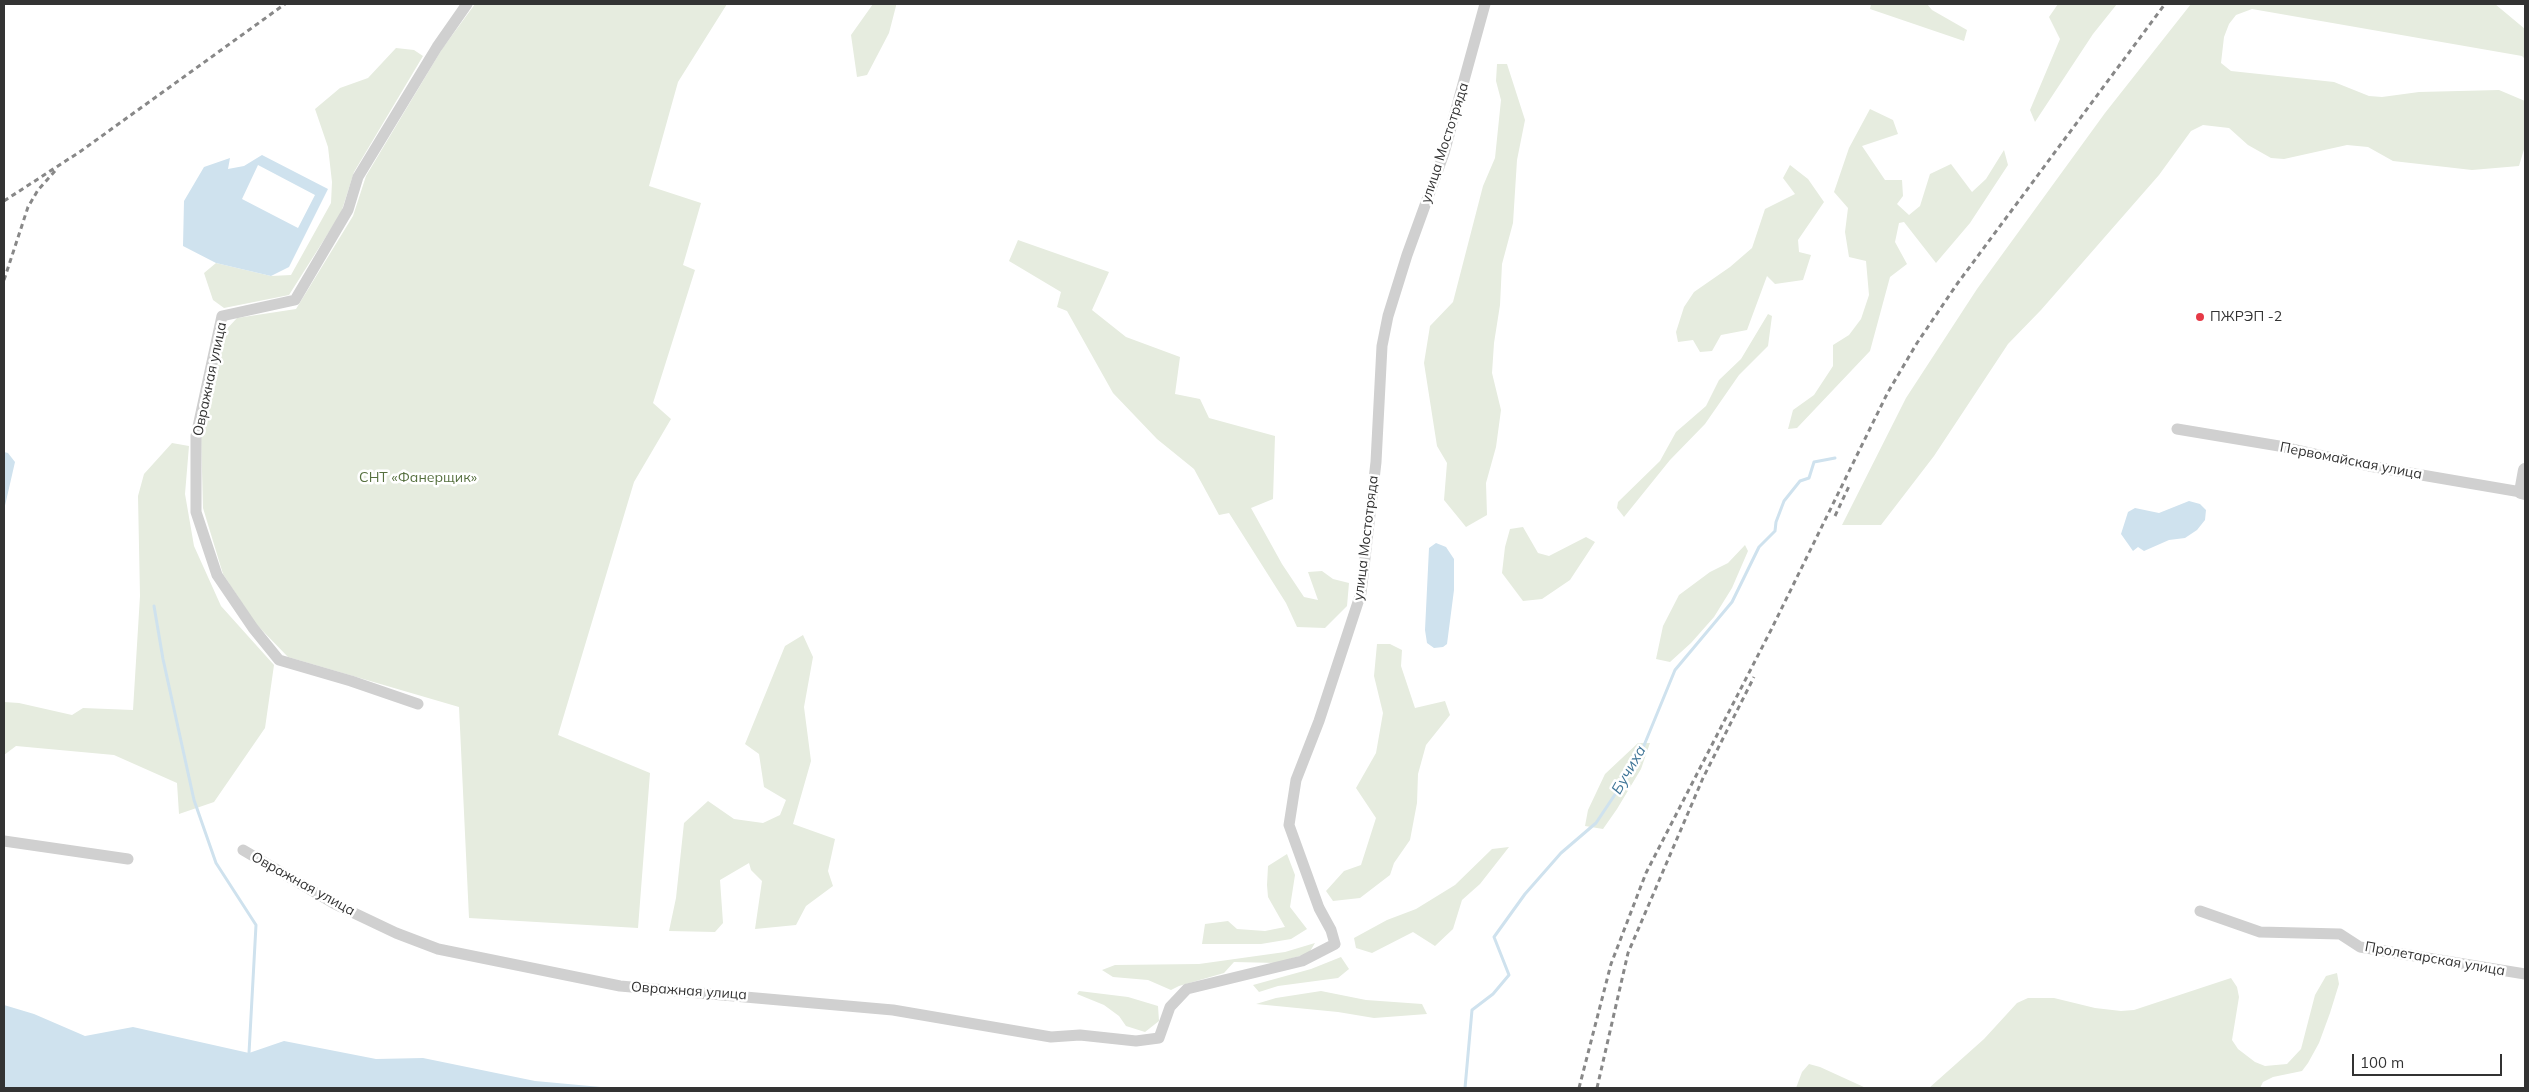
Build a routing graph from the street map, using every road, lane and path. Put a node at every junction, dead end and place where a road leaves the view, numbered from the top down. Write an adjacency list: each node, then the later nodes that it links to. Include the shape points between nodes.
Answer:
1 (467, 4): 6 (street, Овражная улица, via 437,46 358,177 348,210 295,300 222,316 196,436 196,512 217,575 279,660)
2 (1485, 4): 12 (street, улица Мостотряда, via 1450,135 1388,316 1382,346 1376,462 1361,593 1296,780 1289,824 1318,908 1335,944 1302,961 1187,989 1170,1007)
3 (2177, 429): 5 (street, Первомайская улица)
4 (2525, 470): 5 (street)
5 (2523, 493)
6 (418, 704)
7 (4, 841): 9 (street)
8 (243, 850): 12 (street, Овражная улица, via 335,904 438,949 620,986 893,1010 1051,1037 1080,1035 1136,1041)
9 (128, 859)
10 (2200, 911): 11 (street, Пролетарская улица, via 2260,932 2340,934 2360,947)
11 (2525, 974)
12 (1159, 1038)

